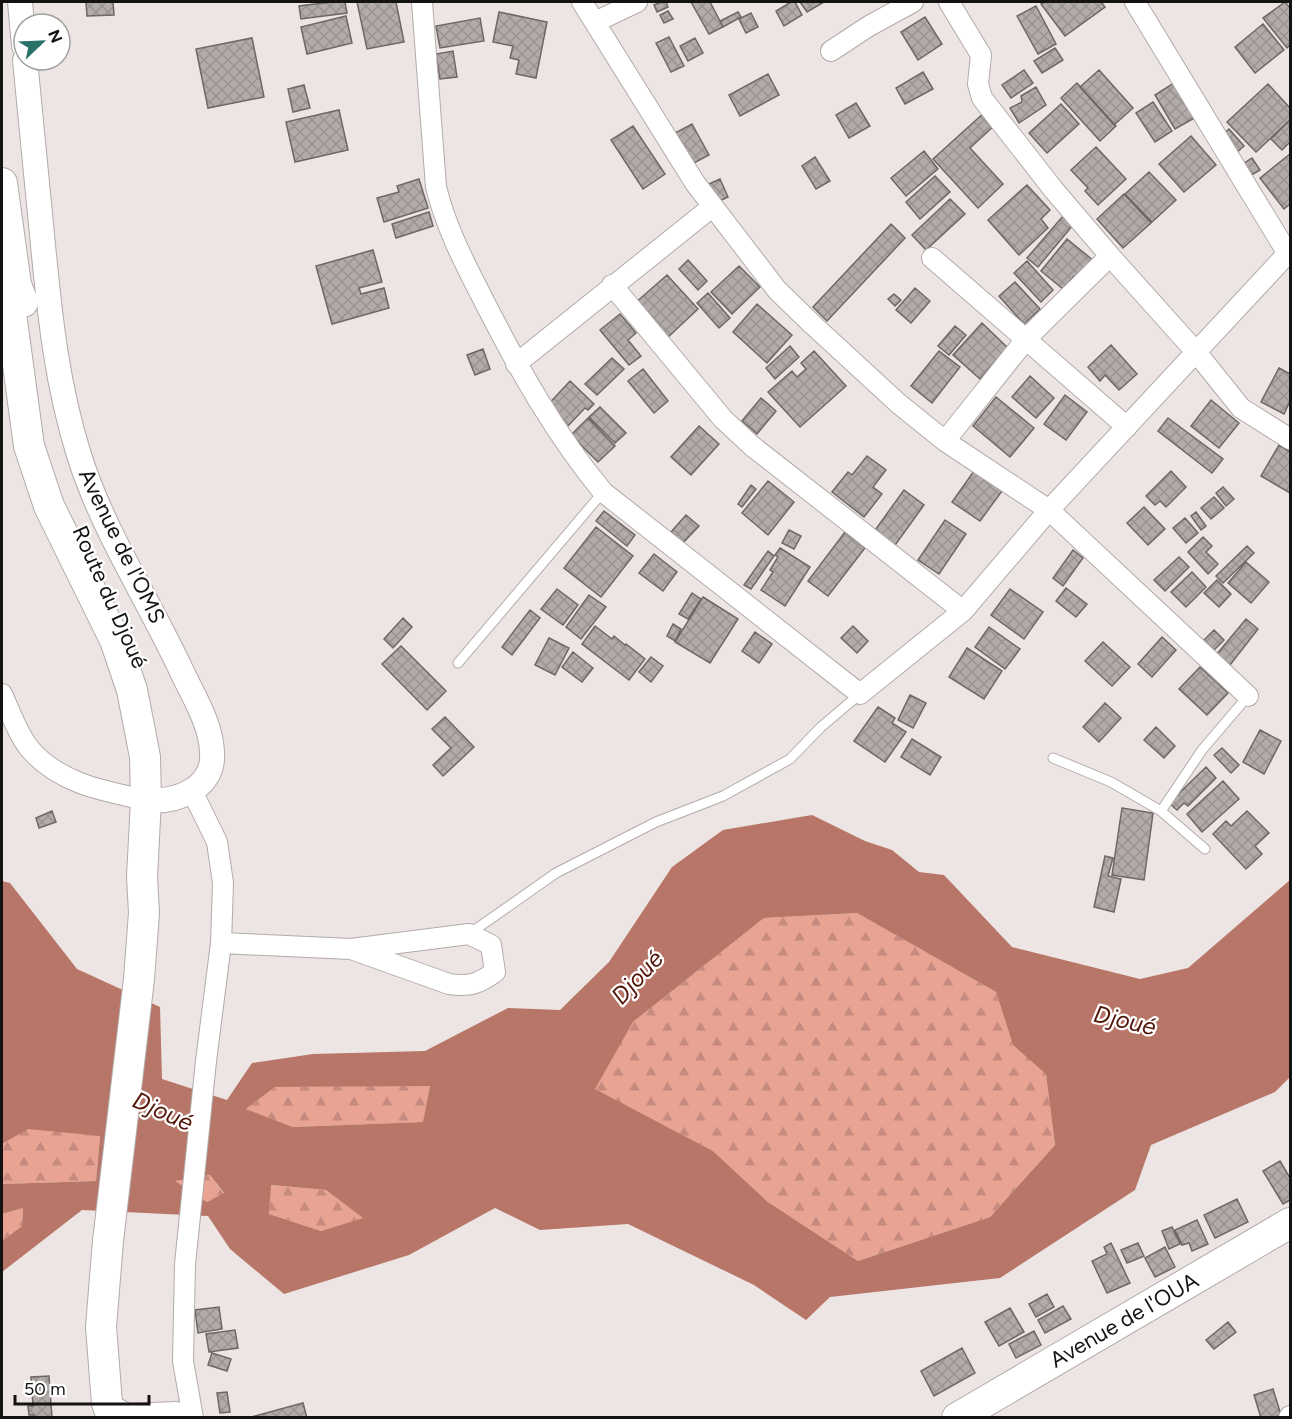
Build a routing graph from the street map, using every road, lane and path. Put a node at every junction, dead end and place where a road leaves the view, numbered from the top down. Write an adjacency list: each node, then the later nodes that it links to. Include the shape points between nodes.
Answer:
1 (422, 2): 18 (street, via 436,187 442,214)
2 (582, 2): 7 (street)
3 (637, 2): 7 (street)
4 (913, 2): 8 (street)
5 (949, 2): 13 (street, via 981,55 978,84 982,98)
6 (1135, 2): 12 (street)
7 (595, 22): 11 (street)
8 (831, 51)
9 (26, 72): 30 (street, Avenue de l'OMS, via 62,398 79,457 103,515 207,726 213,752 210,772)
10 (2, 183): 31 (main road, Route du Djoué, via 16,285 25,308 53,467 129,632 155,708 162,774)
11 (712, 207): 15 (street); 21 (street, via 777,290 899,404)
12 (1289, 253): 17 (street)
13 (1110, 256): 16 (street); 17 (street)
14 (932, 258): 16 (street)
15 (612, 285): 18 (street); 24 (street, via 723,419 752,446)
16 (1027, 338): 19 (street); 21 (street)
17 (1196, 352): 19 (street); 20 (street, via 1241,408)
18 (516, 364): 22 (street, via 576,459)
19 (1127, 427): 23 (street)
20 (1290, 439)
21 (945, 441): 23 (street)
22 (603, 492): 25 (lane); 27 (street)
23 (1049, 510): 24 (street); 28 (street)
24 (963, 611): 27 (street)
25 (458, 663)
26 (2, 694): 31 (street, via 28,746 49,768 107,792)
27 (860, 694): 34 (lane, via 790,759 723,796 656,822 556,873)
28 (1248, 696): 32 (lane, via 1202,750)
29 (1053, 758): 32 (lane, via 1111,782)
30 (192, 791): 31 (street); 35 (street, via 217,842 223,883)
31 (154, 800): 38 (main road, Route du Djoué, via 156,888 144,913 101,1327)
32 (1161, 811): 33 (lane)
33 (1205, 849)
34 (469, 934): 36 (street); 36 (street, via 491,945 495,972 466,987)
35 (221, 944): 36 (street); 40 (street, via 185,1264 183,1361)
36 (351, 949)
37 (1290, 1223): 41 (main road, Avenue de l'OUA)
38 (109, 1410): 39 (street, via 128,1414 176,1412)
39 (187, 1418)
40 (194, 1418)
41 (957, 1418)

